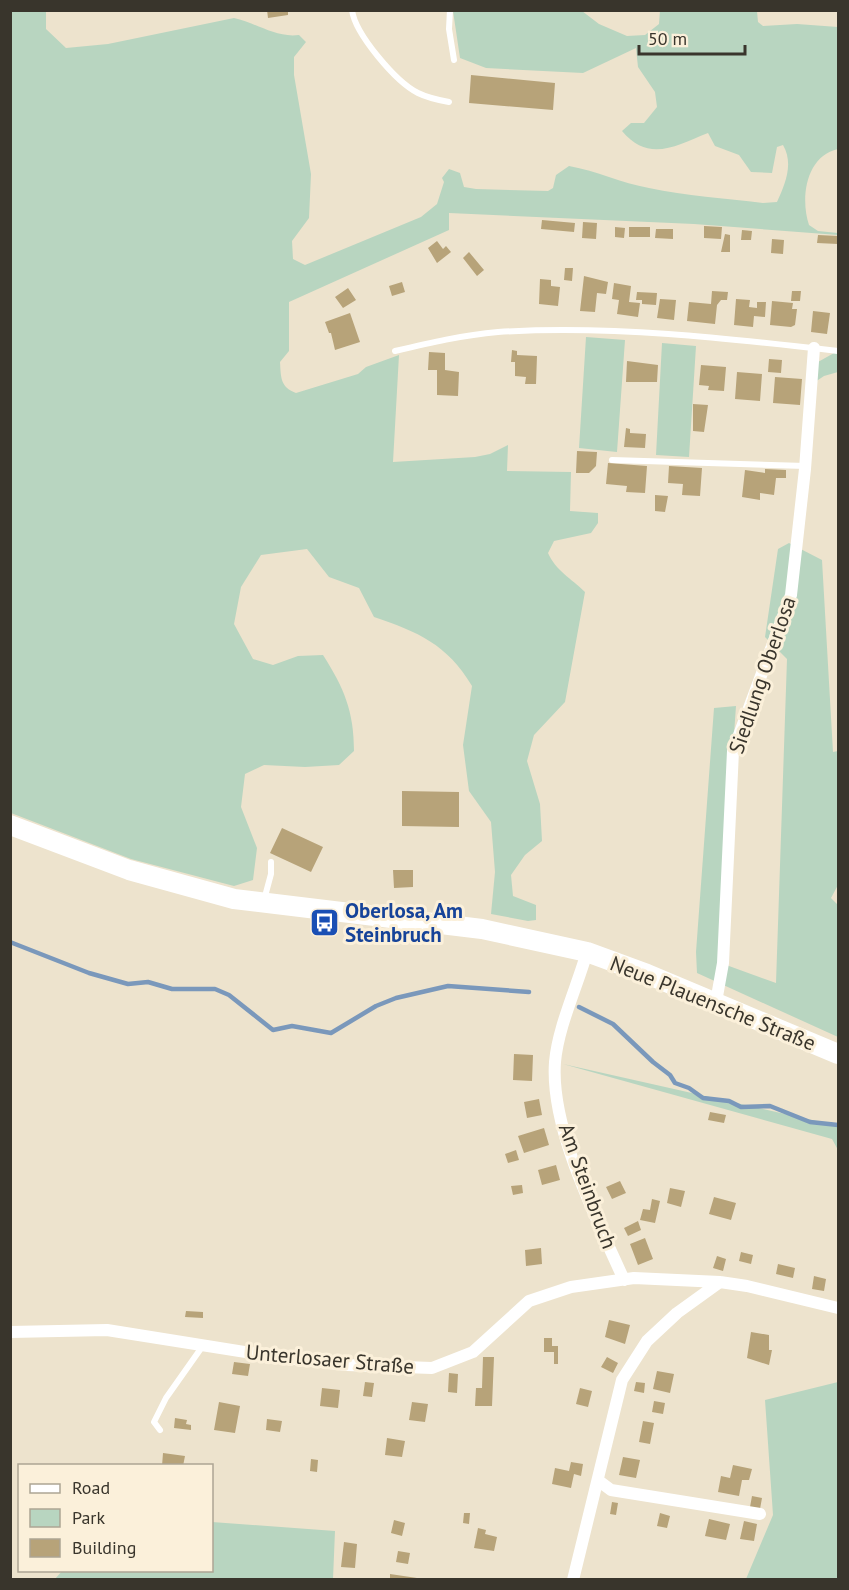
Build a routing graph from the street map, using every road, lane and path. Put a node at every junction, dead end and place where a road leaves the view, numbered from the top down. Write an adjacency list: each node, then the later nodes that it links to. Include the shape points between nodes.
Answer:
1 (352, 10): 4 (lane, via 358,29 392,70 416,92)
2 (450, 10): 3 (lane)
3 (454, 60)
4 (449, 102)
5 (814, 348): 6 (lane, via 688,335 497,332); 7 (lane); 9 (street, Siedlung Oberlosa)
6 (395, 351)
7 (838, 351)
8 (612, 460): 9 (lane)
9 (806, 466): 14 (street, Siedlung Oberlosa, via 791,595 733,751 723,963)
10 (10, 825): 12 (main road, Neue Plauensche Straße, via 159,879)
11 (271, 862): 12 (lane)
12 (263, 903): 13 (main road, Neue Plauensche Straße, via 482,929)
13 (587, 952): 14 (main road, Neue Plauensche Straße); 16 (street, Am Steinbruch, via 561,1030 555,1078 566,1140)
14 (716, 1002): 15 (main road, Neue Plauensche Straße)
15 (838, 1054)
16 (624, 1280): 17 (street, Unterlosaer Straße); 20 (street, Unterlosaer Straße, via 571,1287 529,1301 473,1352 432,1368 347,1365)
17 (720, 1282): 18 (street, Unterlosaer Straße); 22 (street, via 647,1341 622,1380)
18 (838, 1308)
19 (10, 1332): 20 (street, Unterlosaer Straße, via 107,1330)
20 (202, 1347): 21 (lane, via 166,1398 154,1422)
21 (160, 1430)
22 (599, 1481): 23 (street, via 611,1490); 24 (street)
23 (760, 1514)
24 (573, 1580)

